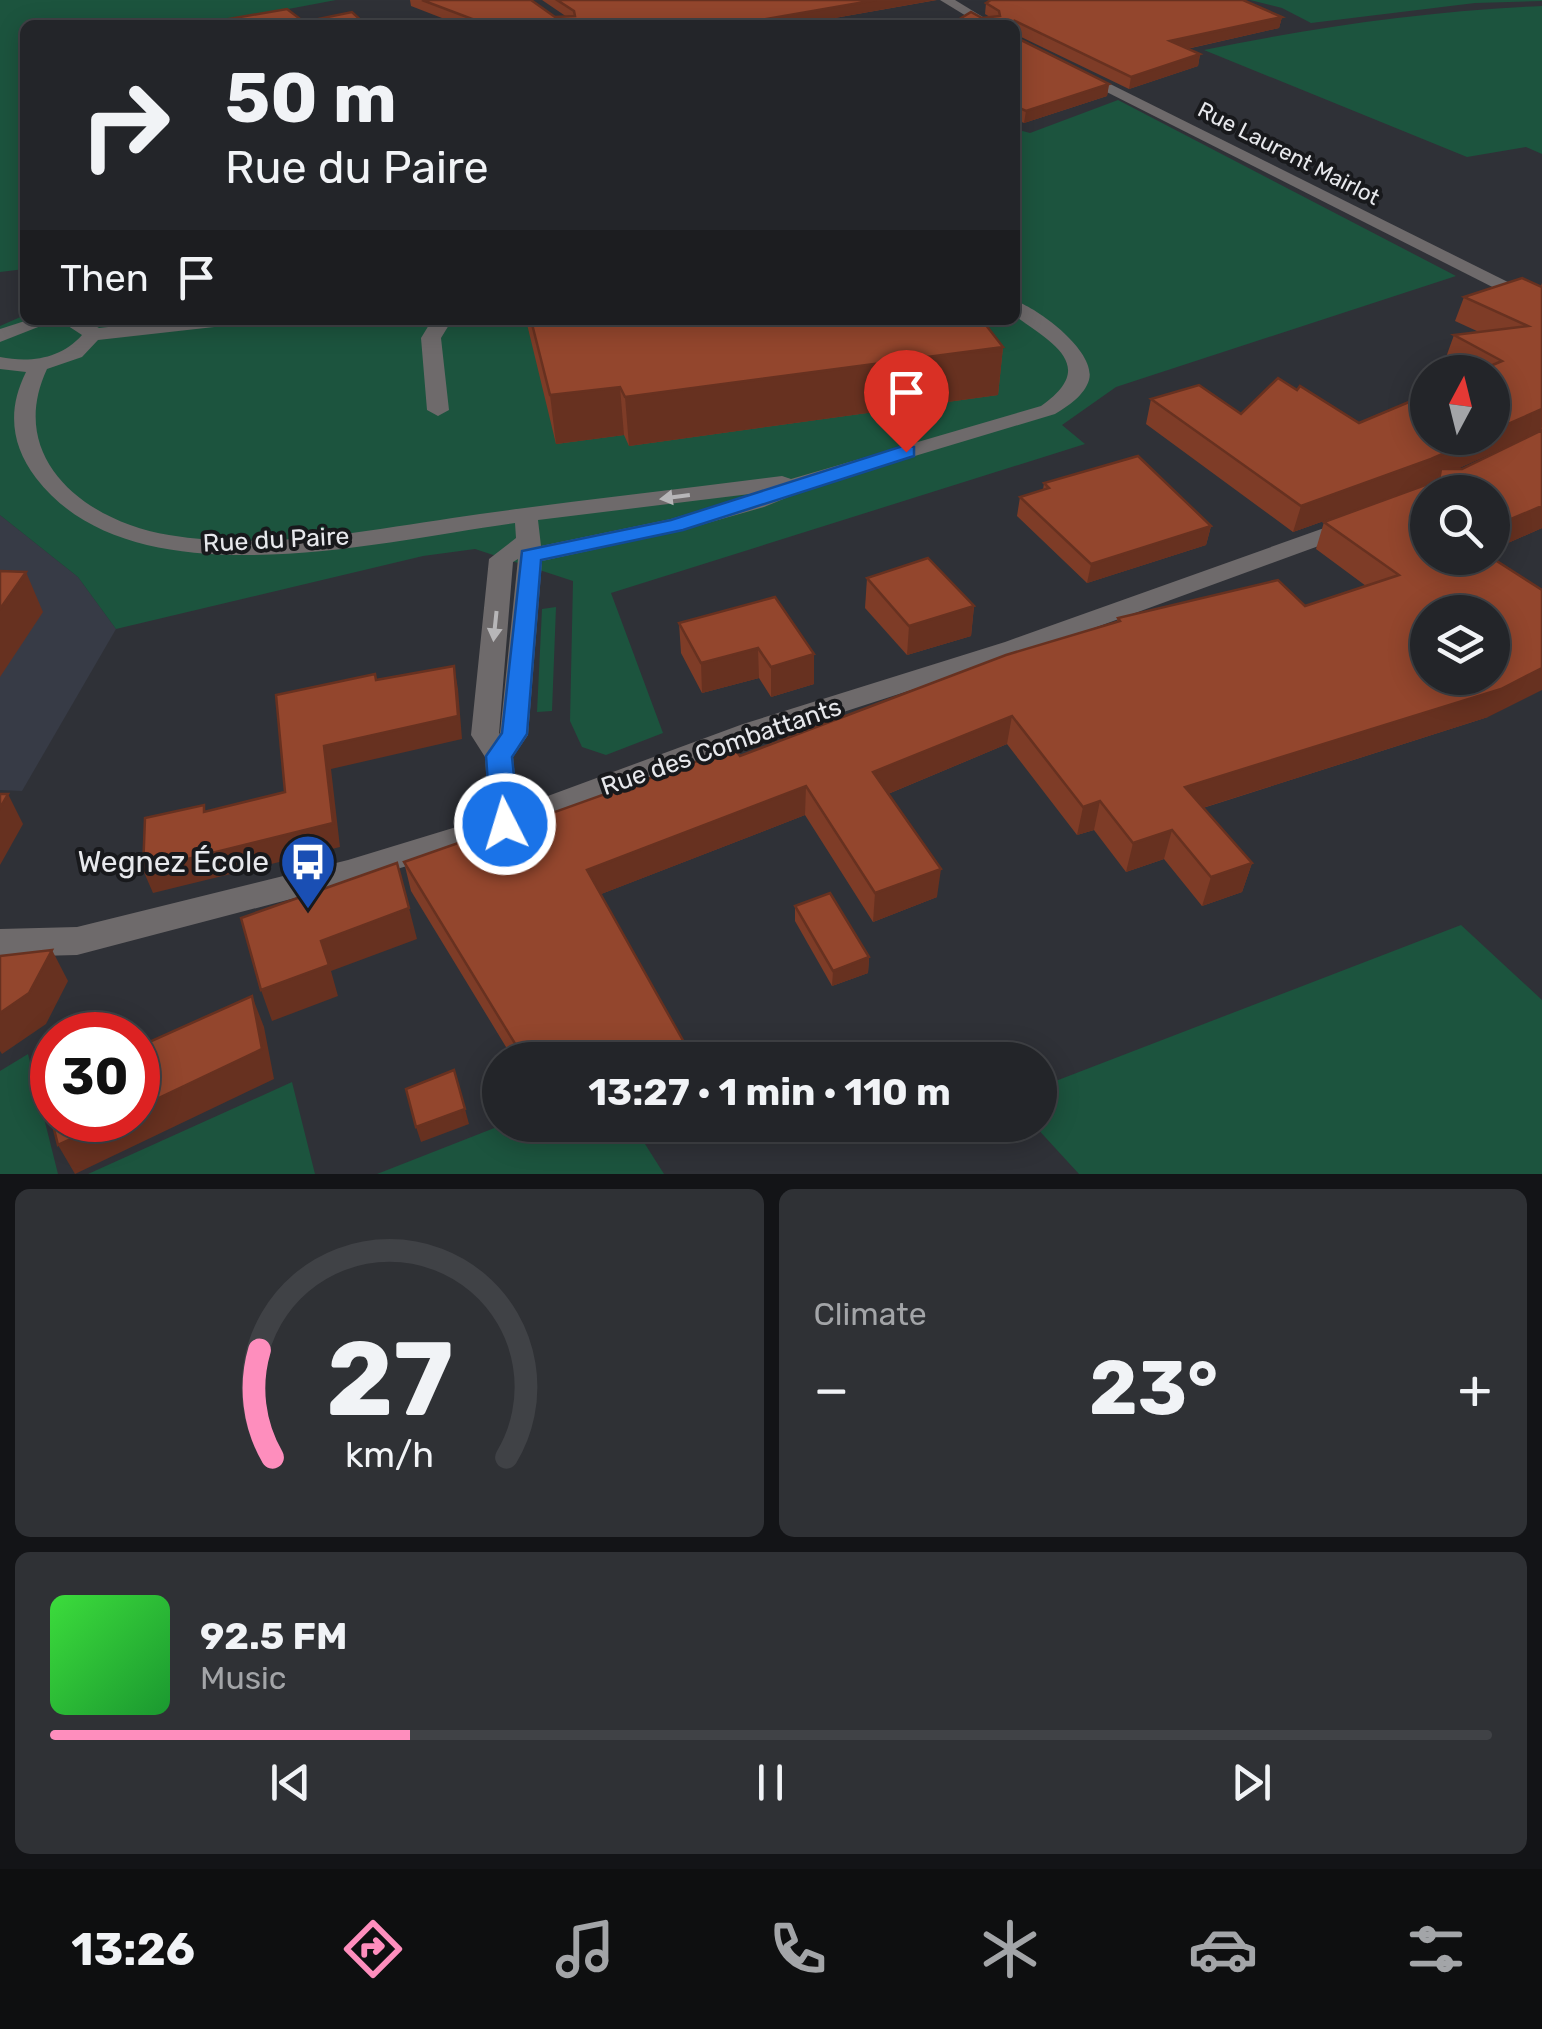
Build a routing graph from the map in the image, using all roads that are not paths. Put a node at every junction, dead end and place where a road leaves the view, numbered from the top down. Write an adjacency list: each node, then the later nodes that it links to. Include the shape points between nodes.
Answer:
1 (946, 0): 2 (street)
2 (981, 20)
3 (1061, 64): 4 (street, Rue Laurent Mairlot)
4 (1542, 306)
5 (1020, 312): 15 (street, Rue du Paire, via 1075,354 1080,378 1065,400)
6 (32, 325): 10 (street)
7 (85, 325): 11 (street)
8 (182, 325): 11 (street)
9 (439, 325): 14 (street, via 431,338)
10 (0, 336)
11 (92, 336): 13 (street, via 71,355)
12 (0, 363): 13 (street)
13 (39, 365): 17 (street, Rue du Paire, via 26,390 22,424 30,455 92,516 128,534 251,545)
14 (438, 410)
15 (807, 481): 17 (street, Rue du Paire, one-way to 17); 17 (street, Rue du Paire, via 676,525)
16 (1379, 516): 18 (street, Rue des Combattants, via 1014,648 752,731)
17 (527, 538): 18 (street, via 514,734 499,756)
18 (505, 824): 19 (street, Rue des Combattants, via 348,872 76,940)
19 (0, 943)

